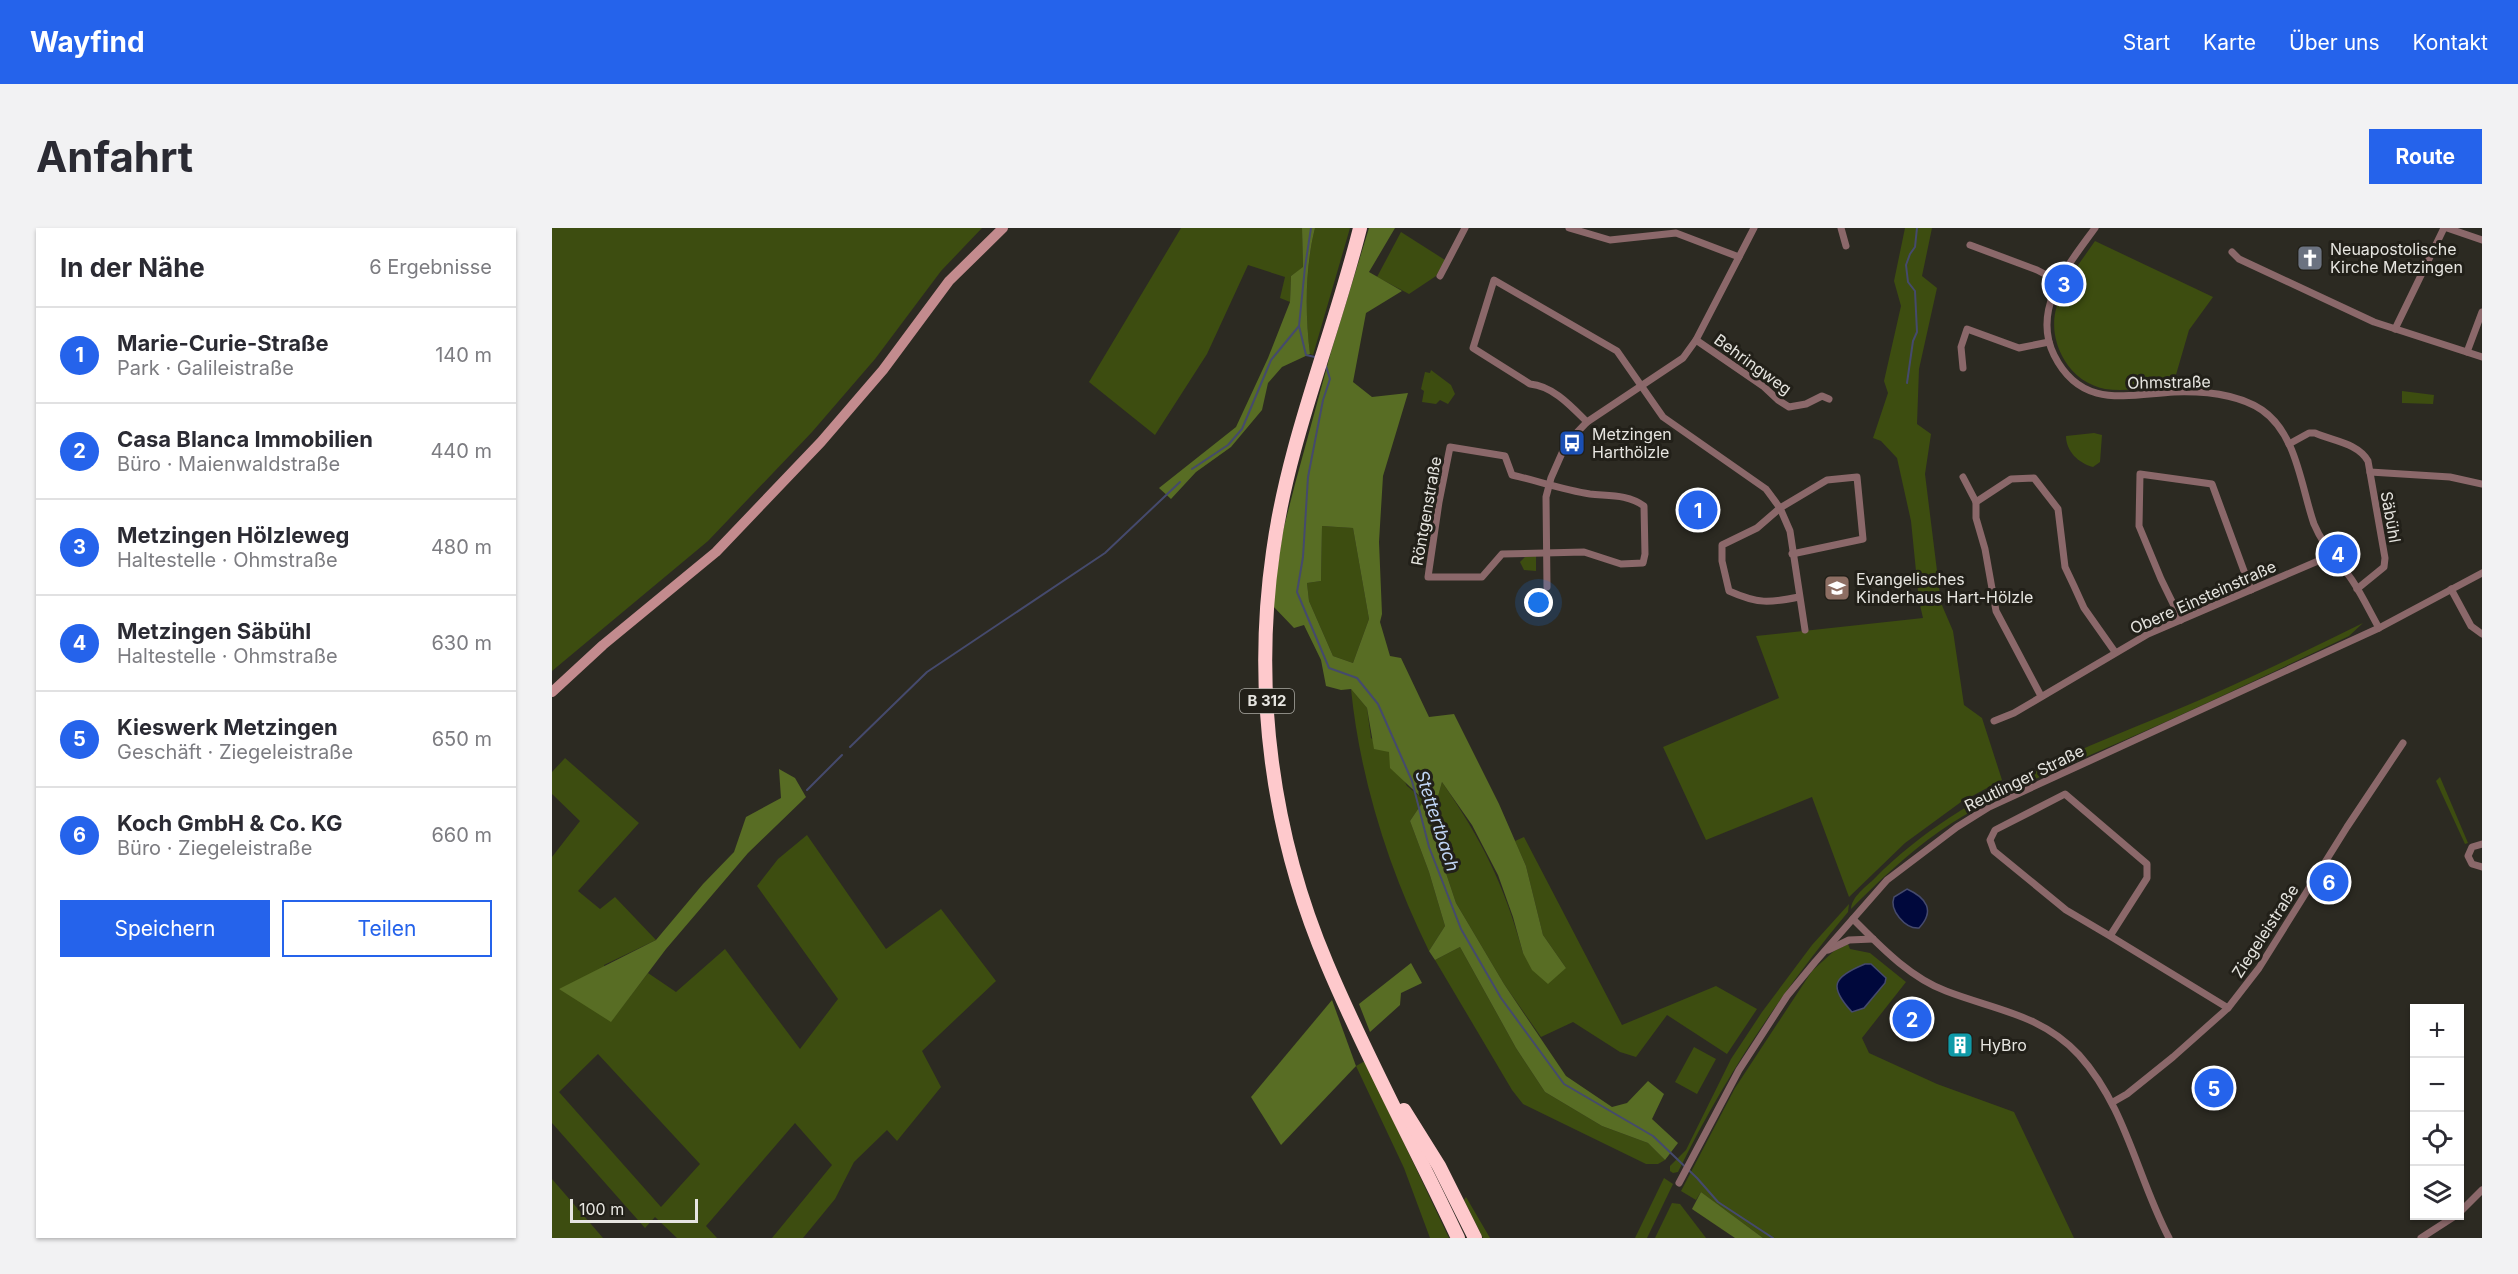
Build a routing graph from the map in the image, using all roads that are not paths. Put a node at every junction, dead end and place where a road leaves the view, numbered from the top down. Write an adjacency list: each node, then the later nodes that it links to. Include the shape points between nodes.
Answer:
1 (1003, 228): 47 (main road, via 949,281 883,370 821,442 716,552)
2 (1360, 228): 58 (highway, B 312, via 1295,448 1273,551 1265,663 1268,729 1289,855 1326,963)
3 (1465, 228): 14 (street)
4 (1569, 228): 13 (street, via 1610,240 1676,233)
5 (1754, 228): 13 (street)
6 (1841, 228): 11 (street)
7 (2094, 228): 15 (street, Ohmstraße)
8 (2446, 228): 9 (street); 17 (street)
9 (2482, 240)
10 (1970, 245): 15 (street)
11 (1846, 246)
12 (2232, 252): 17 (street, via 2239,259)
13 (1739, 257): 18 (street)
14 (1440, 276)
15 (2058, 281): 19 (street, Ohmstraße, via 2049,311)
16 (2482, 312): 20 (street)
17 (2395, 329): 20 (street)
18 (1696, 340): 23 (street, via 1677,363); 24 (street, Behringweg, via 1789,407 1822,396)
19 (2049, 342): 22 (street, via 2019,348 1967,329 1961,347); 26 (street, Ohmstraße, via 2063,370 2083,388 2099,395 2205,392 2231,397 2261,410)
20 (2467, 352): 21 (street)
21 (2482, 357)
22 (1963, 368)
23 (1640, 387): 25 (street); 25 (street, via 1617,351 1494,280 1473,348 1567,402); 32 (street, via 1663,417 1766,489)
24 (1829, 399)
25 (1587, 422): 29 (street, via 1566,444)
26 (2289, 444): 27 (street, Säbühl, via 2315,433 2363,453); 35 (street, Ohmstraße, via 2315,525)
27 (2370, 472): 30 (street, Säbühl, via 2450,477); 38 (street, Säbühl, via 2384,567)
28 (1963, 477): 31 (street)
29 (1550, 484): 33 (street, via 1545,508); 33 (street, via 1639,502 1644,506 1645,554 1643,563 1621,564 1584,552); 33 (street, Röntgenstraße, via 1512,476 1505,456 1450,447 1428,577 1482,578 1502,554)
30 (2482, 484)
31 (1976, 502): 46 (street, via 2012,479 2034,478 2058,508 2065,567 2084,608); 48 (street, via 1996,611)
32 (1780, 508): 34 (street, via 1790,531); 34 (street, via 1827,480 1857,477 1863,539); 41 (street, via 1757,528 1722,544 1722,561 1729,591 1769,603)
33 (1546, 553): 37 (street)
34 (1792, 554): 41 (street)
35 (2332, 555): 38 (street, Ohmstraße); 40 (street, Obere Einsteinstraße)
36 (2482, 573): 39 (street, Reutlinger Straße)
37 (1547, 587)
38 (2357, 589): 43 (street, Ohmstraße)
39 (2451, 589): 43 (street, Reutlinger Straße); 45 (street, via 2471,626)
40 (2251, 590): 42 (street, Obere Einsteinstraße); 42 (street, via 2212,484 2140,474 2139,526)
41 (1799, 597): 44 (street)
42 (2181, 620): 46 (street, Obere Einsteinstraße)
43 (2379, 628): 53 (street, Reutlinger Straße, via 1989,807 1957,826 1887,880)
44 (1805, 630)
45 (2482, 634)
46 (2115, 652): 48 (street, Obere Einsteinstraße)
47 (552, 692)
48 (2041, 696): 49 (street, Obere Einsteinstraße)
49 (1994, 721)
50 (2403, 743): 57 (street, Ziegeleistraße, via 2257,971)
51 (2482, 844): 52 (street, via 2472,847 2468,855 2472,864)
52 (2482, 867)
53 (1852, 919): 55 (street); 56 (street, Reutlinger Straße)
54 (2110, 936): 54 (street, via 2147,878 2147,864 2065,794 1995,830 1990,840 1994,851 2066,910); 57 (street)
55 (1873, 939): 56 (street, via 1849,940); 59 (street, via 1927,982 2030,1019 2050,1031 2084,1061)
56 (1823, 952): 60 (street, Reutlinger Straße, via 1787,996 1744,1061)
57 (2228, 1008): 59 (street, Ziegeleistraße)
58 (1382, 1079): 64 (highway, B 312); 65 (highway, B 312, via 1439,1166)
59 (2113, 1102): 66 (street)
60 (1679, 1183)
61 (2482, 1190): 62 (street)
62 (2464, 1208)
63 (2448, 1220): 67 (street)
64 (1458, 1238)
65 (1475, 1238)
66 (2169, 1238)
67 (2421, 1238)

